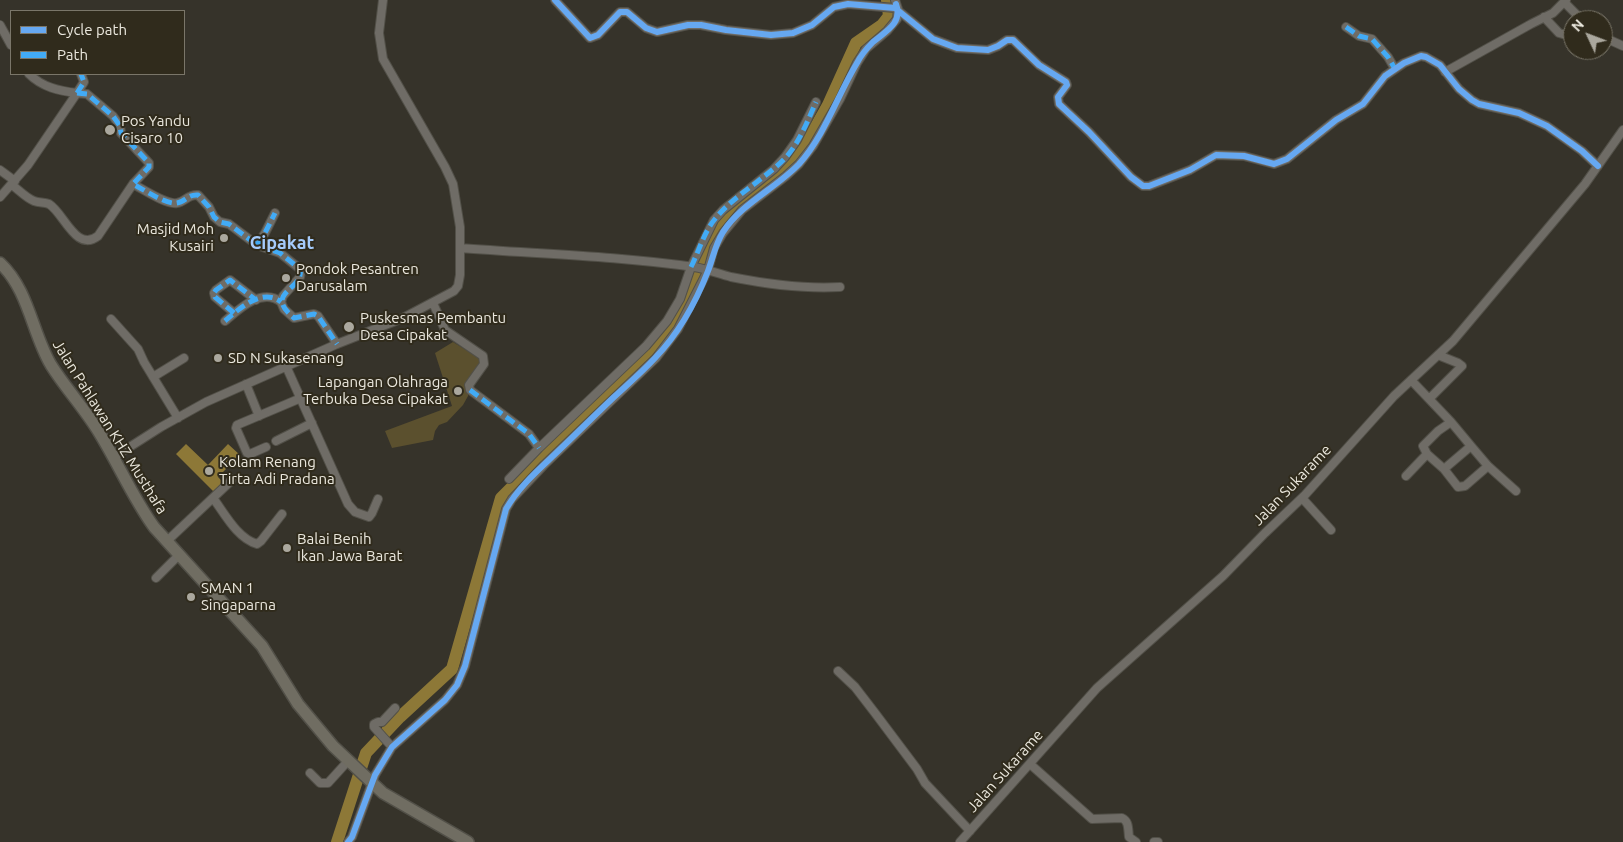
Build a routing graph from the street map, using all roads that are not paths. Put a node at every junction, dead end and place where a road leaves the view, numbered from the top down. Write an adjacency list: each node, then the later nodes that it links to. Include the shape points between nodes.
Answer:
1 (383, 0): 24 (street, via 379,33 383,59 453,184)
2 (554, 0): 4 (street, via 590,38 598,35 620,12 626,12 646,28 657,32 701,25 771,35 792,33 812,25 834,7 848,4)
3 (1565, 1): 5 (street)
4 (893, 6): 10 (street, via 933,39 957,48 988,50 1013,40 1039,65 1066,82 1058,97 1059,104 1131,178 1143,186 1190,170 1216,154 1244,156 1274,164 1287,159 1336,120 1363,104); 27 (street, via 897,19 866,49 813,146 799,164 730,223 714,248)
5 (1544, 17): 8 (street); 11 (street)
6 (0, 25): 9 (street)
7 (1346, 27): 10 (street, via 1358,36 1372,39)
8 (1563, 35)
9 (10, 43)
10 (1394, 69): 11 (street, via 1421,56)
11 (1445, 72): 17 (street, via 1472,100 1519,113 1547,126)
12 (30, 75): 14 (street, via 46,86)
13 (81, 75): 14 (street, via 84,82)
14 (77, 93): 19 (street); 20 (street, via 87,94 112,116 121,132 149,163)
15 (816, 102): 26 (street, via 785,157 714,220)
16 (1623, 130): 17 (street, Jalan Sukarame)
17 (1598, 166): 36 (street, Jalan Sukarame, via 1453,342)
18 (0, 170): 19 (street)
19 (14, 183): 20 (street, via 35,202 50,204 74,233 86,241 98,236); 21 (street)
20 (133, 184): 23 (street, via 172,204 198,195 214,217)
21 (0, 197)
22 (275, 213): 23 (street)
23 (257, 245): 30 (street, via 280,253 302,272)
24 (460, 248): 26 (street); 31 (street, via 458,286 451,294)
25 (0, 263): 53 (street, Jalan Pahlawan KHZ Musthafa, via 14,279 51,365 100,432)
26 (693, 267): 27 (street); 51 (street, via 667,321 646,346)
27 (706, 270): 28 (street, via 785,285); 54 (street, via 678,329 656,358)
28 (840, 287)
29 (256, 300): 30 (street, via 268,296); 32 (street); 32 (street, via 230,280 214,294)
30 (281, 302): 35 (street, via 294,318 318,316)
31 (433, 303): 35 (street); 51 (street, via 445,330 483,356 484,364 469,385 470,390 529,434)
32 (234, 313): 34 (street)
33 (111, 319): 39 (street, via 138,349)
34 (224, 321)
35 (337, 344): 38 (street)
36 (1438, 355): 40 (street, Jalan Sukarame); 43 (street, via 1462,366)
37 (184, 358): 39 (street)
38 (286, 366): 41 (street); 42 (street)
39 (153, 377): 45 (street)
40 (1411, 380): 43 (street); 62 (street, Jalan Sukarame)
41 (246, 384): 44 (street); 45 (street)
42 (301, 398): 44 (street); 47 (street)
43 (1429, 399): 46 (street)
44 (259, 416): 50 (street, via 236,428 247,453)
45 (178, 418): 53 (street)
46 (1451, 422): 49 (street); 52 (street, via 1424,443)
47 (312, 424): 48 (street); 63 (street, via 348,504 355,512 368,517)
48 (276, 441)
49 (1471, 446): 55 (street); 56 (street)
50 (266, 447)
51 (535, 452): 54 (street); 59 (street)
52 (1427, 454): 56 (street); 57 (street)
53 (114, 457): 66 (street, Jalan Pahlawan KHZ Musthafa, via 140,508)
54 (543, 464): 71 (street, via 506,508 465,666 457,685 445,700)
55 (1488, 466): 56 (street, via 1462,488); 60 (street)
56 (1444, 469)
57 (1406, 476)
58 (233, 479): 61 (street)
59 (509, 479)
60 (1516, 491)
61 (212, 498): 64 (street, via 235,529 257,544); 66 (street)
62 (1302, 498): 65 (street); 73 (street, Jalan Sukarame, via 1223,576 1097,688)
63 (378, 499)
64 (282, 514)
65 (1330, 530)
66 (167, 541): 67 (street, Jalan Pahlawan KHZ Musthafa)
67 (180, 554): 68 (street); 72 (street, Jalan Pahlawan KHZ Musthafa, via 262,646 306,715)
68 (156, 578)
69 (838, 671): 76 (street, via 876,713 925,783)
70 (395, 708): 71 (street, via 382,722 374,724)
71 (392, 747): 75 (street)
72 (350, 763): 74 (street, via 328,783 320,783); 75 (street, Jalan Pahlawan KHZ Musthafa)
73 (1030, 764): 76 (street, Jalan Sukarame); 80 (street, via 1092,819 1125,819 1129,836)
74 (310, 774)
75 (370, 781): 77 (street); 78 (street, Jalan Pahlawan KHZ Musthafa, via 397,802)
76 (970, 831): 79 (street, Jalan Sukarame)
77 (348, 842)
78 (468, 842)
79 (960, 842)
80 (1136, 842)

